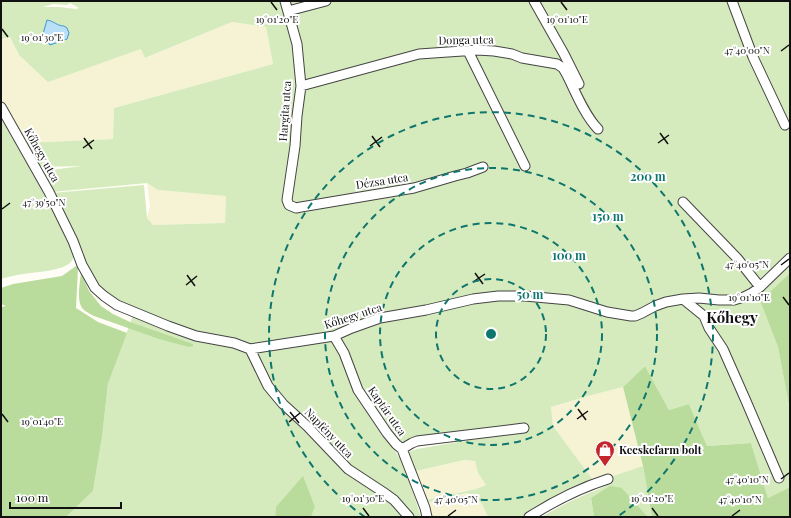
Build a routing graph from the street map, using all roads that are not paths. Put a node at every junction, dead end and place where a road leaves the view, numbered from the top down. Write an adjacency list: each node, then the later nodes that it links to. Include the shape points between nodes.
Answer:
1 (285, 1): 5 (street, Hargita utca)
2 (326, 1): 5 (street)
3 (534, 1): 7 (street, via 564,54)
4 (732, 1): 11 (street, via 753,57)
5 (288, 11): 9 (street, Hargita utca, via 297,44)
6 (468, 51): 7 (street, Donga utca, via 512,54 557,64); 9 (street, Donga utca, via 419,54); 13 (street)
7 (570, 73): 8 (street); 12 (street, Donga utca, via 588,115)
8 (579, 84)
9 (301, 86): 15 (street, Hargita utca)
10 (1, 107): 21 (street, Kőhegy utca, via 49,192 82,265 104,296 117,305 168,326 196,336 234,343)
11 (785, 125)
12 (598, 128)
13 (524, 166)
14 (483, 167): 15 (street, Dézsa utca, via 414,188 301,207 292,207)
15 (287, 200)
16 (683, 202): 18 (street, via 737,258)
17 (790, 258): 18 (street, Kőhegy utca)
18 (760, 287): 19 (street, Kőhegy utca, via 734,300)
19 (683, 299): 20 (street, Kőhegy utca, via 666,302 631,316 569,300 498,296 380,318); 24 (street, via 704,316 723,349)
20 (334, 336): 21 (street, Kőhegy utca); 23 (street, Kaptár utca, via 344,353 358,390 387,433)
21 (250, 349): 26 (street, Napfény utca, via 268,386 283,404 348,469 394,500)
22 (524, 428): 23 (street, Kaptár utca, via 423,440)
23 (402, 449): 27 (street)
24 (779, 478)
25 (608, 479): 28 (street, via 576,491)
26 (409, 517)
27 (427, 517)
28 (529, 517)

